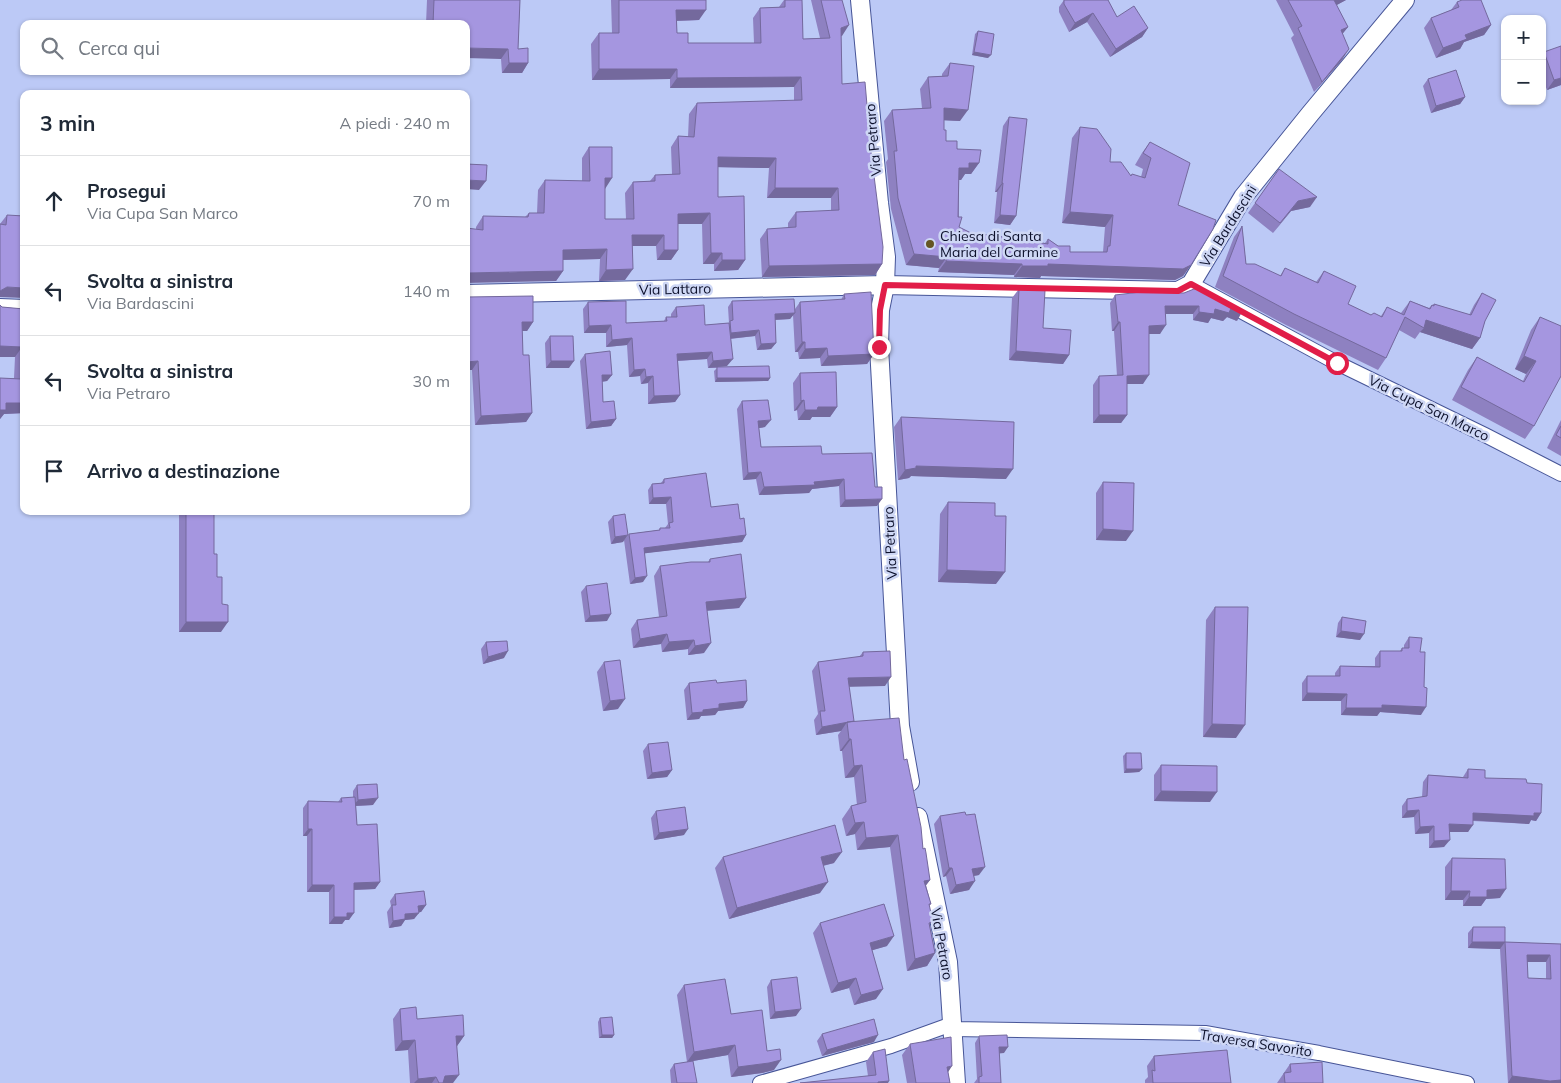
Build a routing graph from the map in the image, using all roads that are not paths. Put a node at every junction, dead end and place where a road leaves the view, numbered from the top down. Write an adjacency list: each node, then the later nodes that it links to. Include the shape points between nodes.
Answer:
1 (860, 0): 4 (street, Via Petraro, via 886,257)
2 (1405, 0): 3 (street, Via Bardascini, via 1243,197)
3 (1191, 284): 4 (street, via 1178,291); 8 (street, Via Cupa San Marco, via 1337,363)
4 (885, 285): 5 (street, Via Lattaro); 9 (street, Via Petraro, via 880,310 879,347 900,726 948,962)
5 (470, 294)
6 (0, 308): 7 (street)
7 (20, 308)
8 (1561, 474)
9 (952, 1027): 10 (street, Traversa Savorito); 11 (street, Via Petraro); 12 (street, Traversa Savorito, via 1205,1033)
10 (760, 1083)
11 (956, 1083)
12 (1467, 1083)

